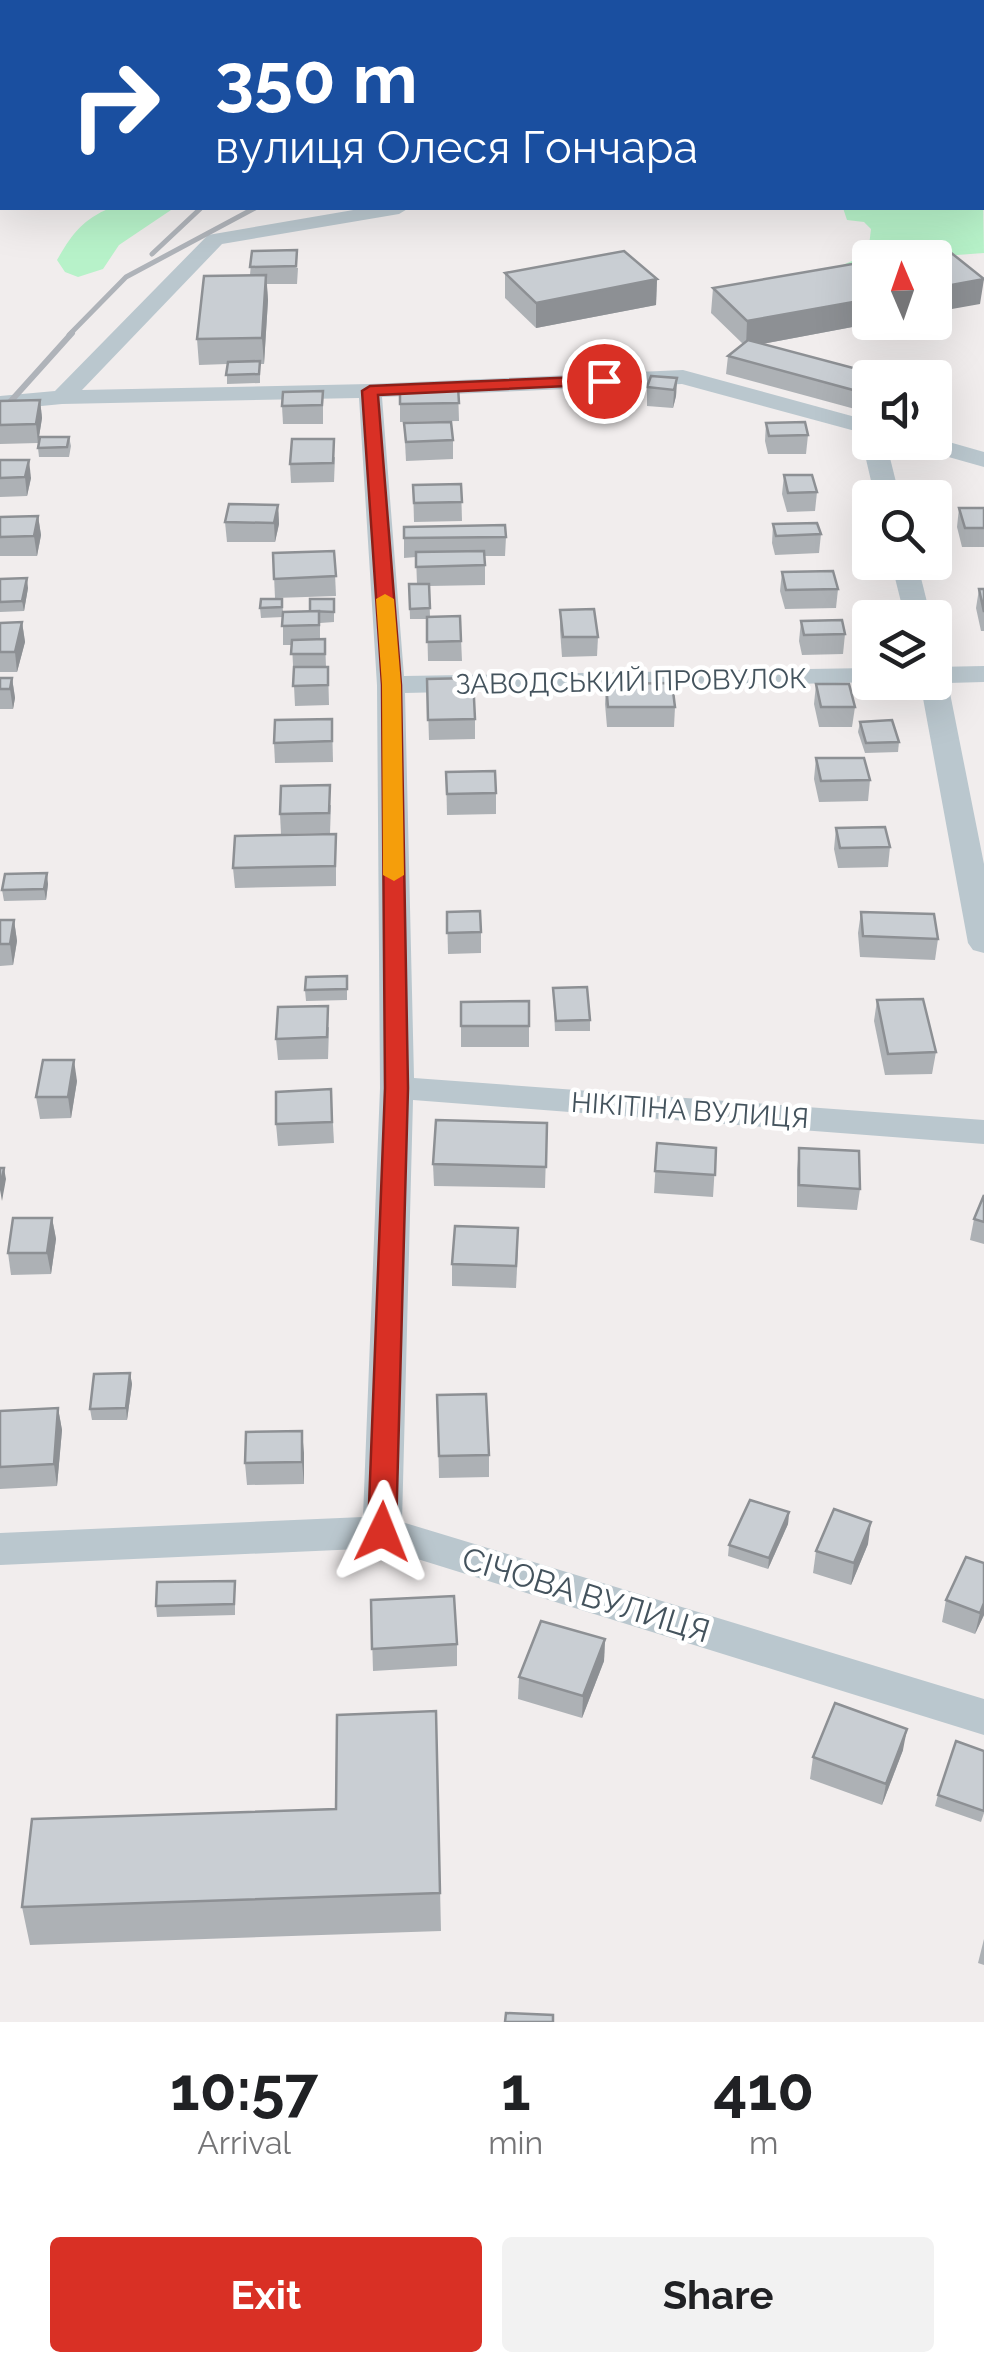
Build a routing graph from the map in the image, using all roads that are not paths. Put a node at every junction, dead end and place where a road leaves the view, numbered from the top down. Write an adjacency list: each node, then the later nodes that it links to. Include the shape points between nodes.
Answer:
1 (386, 210): 3 (street, via 216,239)
2 (370, 391): 3 (street); 5 (street, via 683,378); 11 (street)
3 (62, 398): 4 (street)
4 (0, 403)
5 (852, 423)
6 (952, 451): 7 (street)
7 (984, 460)
8 (984, 674): 9 (street)
9 (952, 675)
10 (852, 676): 11 (street, ЗАВОДСЬКИЙ ПРОВУЛОК)
11 (391, 685): 14 (street)
12 (937, 700): 13 (street)
13 (984, 943)
14 (396, 1088): 15 (street, НІКІТІНА ВУЛИЦЯ); 16 (street)
15 (984, 1132)
16 (382, 1532): 17 (street, СІЧОВА ВУЛИЦЯ); 18 (street, СІЧОВА ВУЛИЦЯ)
17 (0, 1549)
18 (984, 1716)

